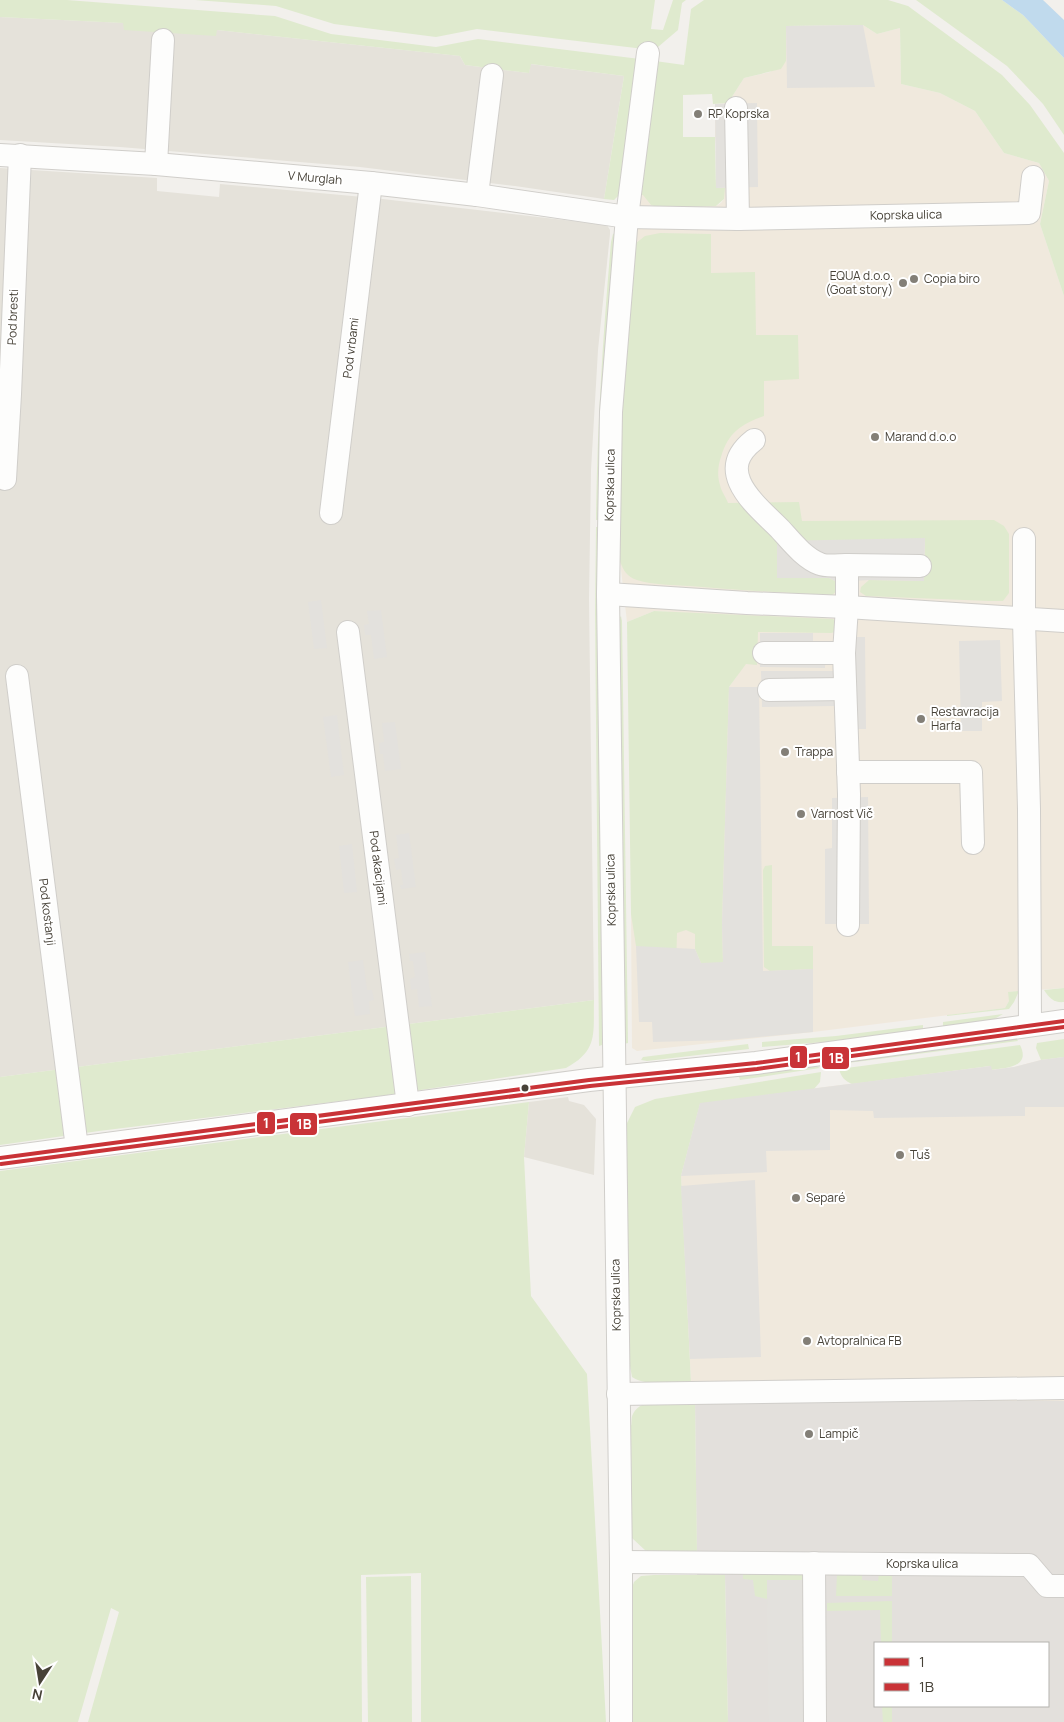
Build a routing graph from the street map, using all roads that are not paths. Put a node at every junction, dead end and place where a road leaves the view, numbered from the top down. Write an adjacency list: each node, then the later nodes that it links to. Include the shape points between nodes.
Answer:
1 (164, 40): 6 (street)
2 (648, 53): 10 (street, Koprska ulica)
3 (492, 74): 9 (street)
4 (736, 108): 11 (street)
5 (10, 155): 6 (street, V Murglah); 13 (street, Pod bresti, via 10,394)
6 (156, 164): 8 (street, V Murglah)
7 (1034, 178): 11 (street, Koprska ulica, via 1028,213)
8 (371, 183): 9 (street, V Murglah); 14 (street, Pod vrbami)
9 (477, 195): 10 (street, V Murglah)
10 (627, 217): 11 (street, Koprska ulica); 18 (street, Koprska ulica, via 611,412)
11 (738, 219)
12 (754, 440): 16 (street, via 746,446 737,463 738,480 746,495 804,553 821,565)
13 (5, 479)
14 (331, 513)
15 (1024, 539): 20 (street)
16 (847, 565): 17 (street); 19 (street)
17 (920, 566)
18 (608, 594): 19 (street); 33 (street, Koprska ulica)
19 (847, 607): 20 (street); 24 (street)
20 (1024, 620): 21 (street); 32 (street)
21 (1064, 621)
22 (348, 632): 34 (street, Pod akacijami)
23 (764, 653): 24 (street)
24 (844, 654): 26 (street)
25 (17, 676): 35 (street, Pod kostanji)
26 (845, 689): 27 (street); 28 (street)
27 (768, 690)
28 (848, 772): 29 (street, via 971,772); 30 (street)
29 (973, 842)
30 (848, 925)
31 (1064, 1021): 32 (street)
32 (1030, 1025): 33 (street, via 756,1063)
33 (614, 1078): 34 (street); 38 (street, Koprska ulica)
34 (408, 1105): 35 (street)
35 (77, 1148): 36 (street)
36 (0, 1158)
37 (1064, 1388): 38 (street)
38 (618, 1394): 39 (street, Koprska ulica)
39 (621, 1562): 40 (street, Koprska ulica); 42 (street, Koprska ulica)
40 (814, 1563): 41 (street, Koprska ulica, via 1029,1565 1047,1586); 43 (street)
41 (1064, 1586)
42 (621, 1722)
43 (815, 1722)

